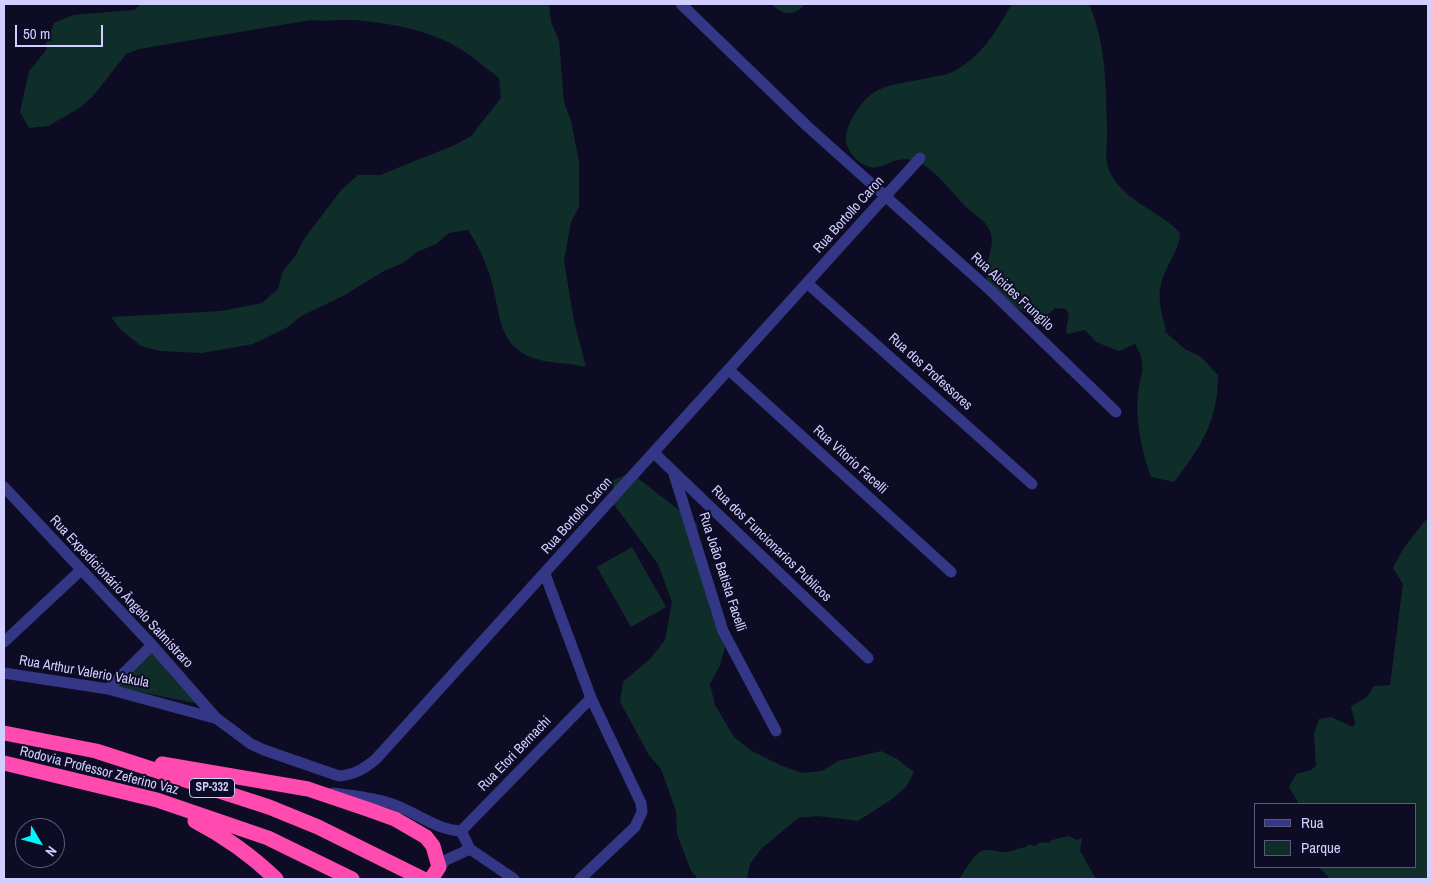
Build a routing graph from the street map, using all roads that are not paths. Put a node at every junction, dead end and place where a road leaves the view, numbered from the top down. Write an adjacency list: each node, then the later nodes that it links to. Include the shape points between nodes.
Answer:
1 (681, 4): 3 (street, Rua Alcides Frungilo, via 807,126)
2 (920, 158): 3 (street, Rua Bortollo Caron)
3 (886, 196): 4 (street, Rua Bortollo Caron); 6 (street, Rua Alcides Frungilo, via 990,290)
4 (808, 283): 5 (street, Rua Bortollo Caron); 9 (street, Rua dos Professores)
5 (729, 370): 7 (street, Rua Bortollo Caron); 12 (street, Rua Vitorio Facelli)
6 (1116, 412)
7 (654, 453): 8 (street, Rua dos Funcionarios Publicos); 13 (street, Rua Bortollo Caron)
8 (674, 472): 16 (street, Rua dos Funcionarios Publicos); 21 (street, Rua João Batista Facelli, via 723,631)
9 (1032, 484)
10 (4, 489): 11 (street, Rua Expedicionário Ângelo Salmistraro)
11 (81, 570): 14 (street); 15 (street, Rua Expedicionário Ângelo Salmistraro)
12 (952, 572)
13 (545, 574): 19 (street); 20 (street, Rua Bortollo Caron, via 376,759 351,775 338,776 264,750)
14 (4, 642)
15 (152, 645): 18 (street); 20 (street, Rua Expedicionário Ângelo Salmistraro)
16 (868, 658)
17 (4, 673): 18 (street, Rua Arthur Valerio Vakula)
18 (108, 689): 20 (street, Rua Arthur Valerio Vakula)
19 (591, 698): 27 (street, Rua Etori Bernachi); 34 (street, via 641,804 640,820 635,827)
20 (216, 718)
21 (776, 731)
22 (4, 732): 23 (highway, Rodovia Professor Zeferino Vaz / SP-332)
23 (96, 751): 25 (highway); 30 (highway, Rodovia Professor Zeferino Vaz / SP-332, via 269,806)
24 (4, 763): 26 (highway, Rodovia Professor Zeferino Vaz / SP-332)
25 (308, 790): 27 (street, via 388,802 447,830); 29 (highway, via 395,819 426,837 434,846)
26 (157, 800): 31 (highway, via 224,836); 32 (highway, Rodovia Professor Zeferino Vaz / SP-332, via 268,838)
27 (461, 831): 28 (street)
28 (470, 849): 29 (street, via 446,860); 33 (street)
29 (435, 873)
30 (417, 876)
31 (276, 879)
32 (352, 879)
33 (514, 879)
34 (580, 879)

